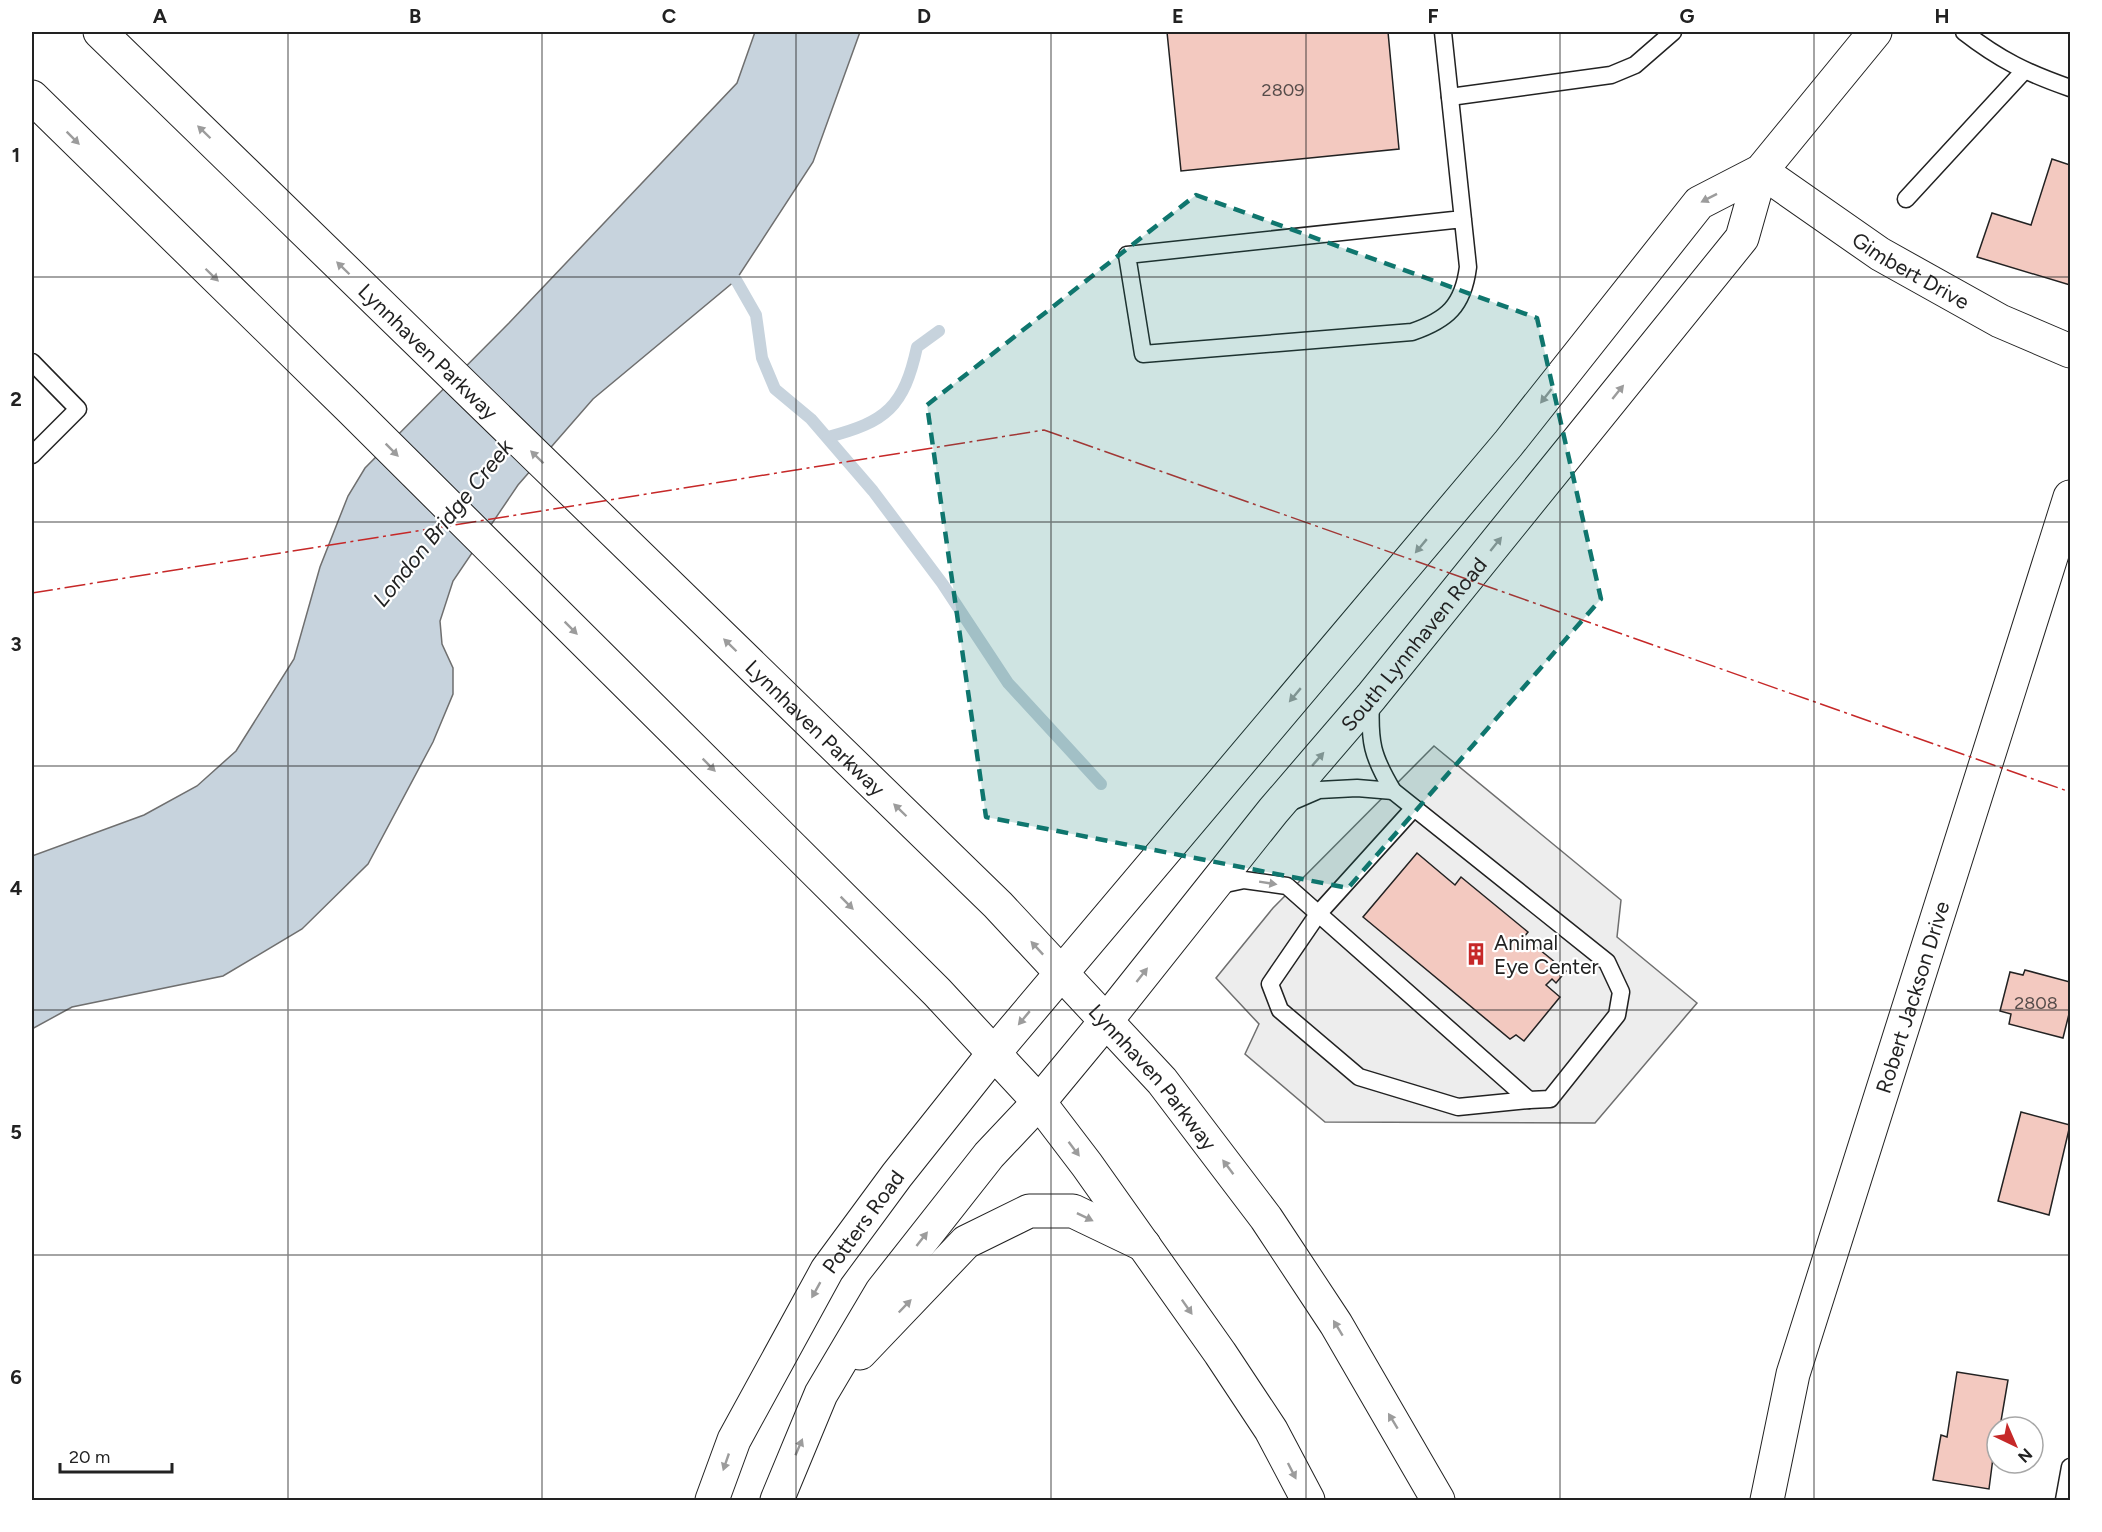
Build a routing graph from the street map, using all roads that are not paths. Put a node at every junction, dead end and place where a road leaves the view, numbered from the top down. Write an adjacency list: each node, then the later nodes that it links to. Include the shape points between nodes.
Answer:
1 (100, 32): 23 (street, Lynnhaven Parkway, one-way to 1, via 998,905)
2 (1443, 32): 9 (lane)
3 (1673, 32): 9 (lane, via 1635,65 1611,75)
4 (1875, 32): 10 (street, South Lynnhaven Road)
5 (1964, 32): 6 (lane)
6 (2023, 72): 7 (lane); 11 (lane)
7 (2070, 88)
8 (32, 97): 25 (street, one-way to 25, via 938,992)
9 (1450, 98): 12 (lane)
10 (1761, 171): 13 (street, Gimbert Drive, via 1880,254 2000,321); 17 (street, South Lynnhaven Road, one-way to 10, via 1742,238); 23 (street, South Lynnhaven Road, one-way to 23, via 1699,203 1508,444)
11 (1906, 199)
12 (1463, 219): 12 (lane, via 1127,255 1143,354 1412,332 1438,323 1455,306 1466,285)
13 (2070, 351)
14 (32, 362): 15 (lane, via 78,409)
15 (32, 455)
16 (2070, 497): 35 (street, Robert Jackson Drive, via 1793,1374)
17 (1371, 698): 18 (lane, via 1370,737 1378,767); 20 (street, South Lynnhaven Road, one-way to 17)
18 (1393, 791): 19 (lane); 20 (lane, via 1319,790)
19 (1414, 808): 22 (lane); 26 (lane, via 1607,962 1621,992 1617,1015 1550,1099)
20 (1273, 811): 21 (street, South Lynnhaven Road)
21 (1210, 887): 22 (lane, one-way to 22, via 1244,880 1287,886); 24 (street, South Lynnhaven Road, one-way to 21)
22 (1318, 914): 26 (lane); 26 (lane, via 1270,984 1280,1010 1359,1077 1458,1107)
23 (1061, 974): 24 (street, Lynnhaven Parkway); 25 (street, Potters Road, one-way to 25)
24 (1106, 1021): 27 (street, South Lynnhaven Road); 34 (street, Lynnhaven Parkway, one-way to 24, via 1336,1324 1266,1218 1170,1090)
25 (994, 1053): 27 (street); 31 (street, Potters Road, one-way to 31, via 827,1270 734,1440)
26 (1528, 1100)
27 (1039, 1102): 28 (street, one-way to 28); 29 (street, one-way to 27, via 882,1291 961,1190)
28 (1143, 1245): 29 (street, one-way to 28, via 966,1242 1029,1211 1073,1211); 33 (street, one-way to 33, via 1271,1430)
29 (821, 1394): 32 (street, one-way to 29)
30 (2070, 1467): 36 (lane)
31 (712, 1500)
32 (777, 1500)
33 (1308, 1500)
34 (1438, 1500)
35 (1767, 1500)
36 (2064, 1500)

